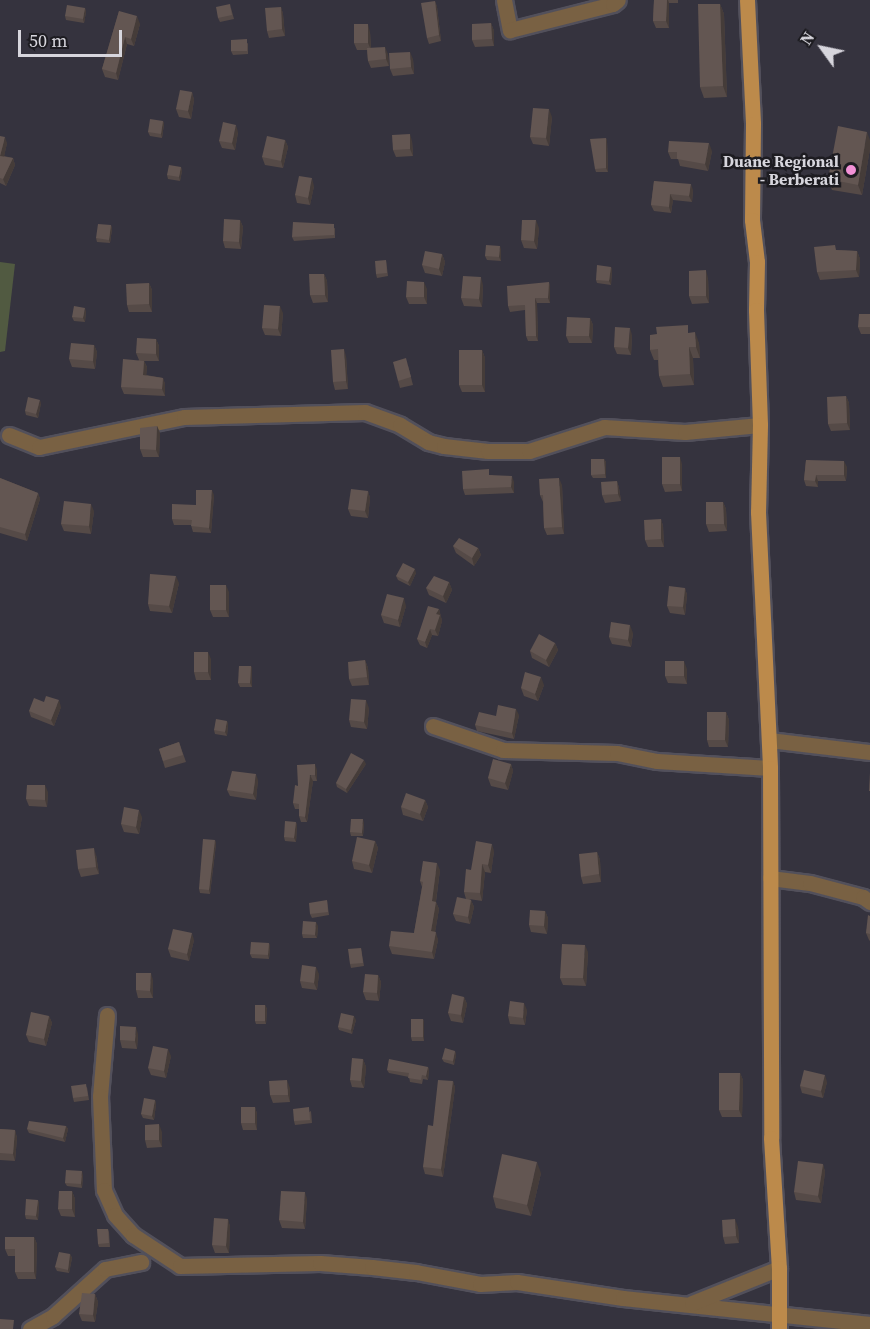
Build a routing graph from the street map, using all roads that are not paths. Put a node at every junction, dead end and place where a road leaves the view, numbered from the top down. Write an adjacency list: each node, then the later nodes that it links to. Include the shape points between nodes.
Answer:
1 (504, 0): 2 (street, via 510,30)
2 (618, 0)
3 (747, 0): 4 (main road)
4 (760, 425): 5 (street, via 685,432 604,427 529,451 444,446 365,412 184,417 39,447); 7 (main road, via 759,512)
5 (9, 435)
6 (434, 726): 9 (street, via 503,750 616,753 657,761)
7 (769, 740): 8 (street); 9 (main road)
8 (870, 752)
9 (770, 768): 10 (main road)
10 (770, 878): 11 (street, via 810,883); 14 (main road, via 771,1138)
11 (870, 902)
12 (107, 1015): 15 (street, via 100,1096 104,1190 115,1215 133,1235 180,1266 320,1263 416,1272 480,1284 517,1282)
13 (141, 1262): 18 (street, via 105,1269 53,1316)
14 (779, 1268): 15 (street); 16 (main road)
15 (690, 1304): 16 (street)
16 (779, 1323): 17 (street)
17 (870, 1324)
18 (30, 1329)

